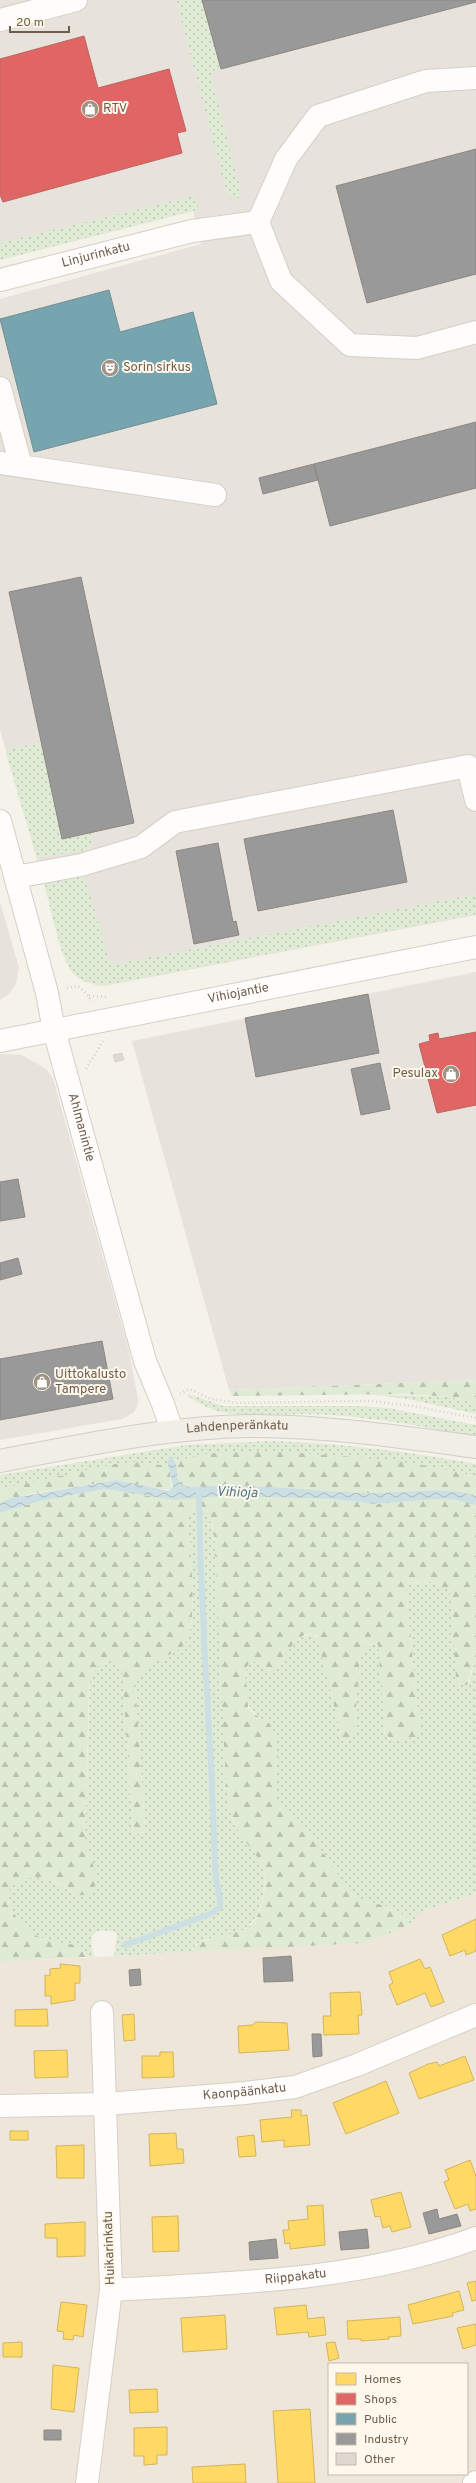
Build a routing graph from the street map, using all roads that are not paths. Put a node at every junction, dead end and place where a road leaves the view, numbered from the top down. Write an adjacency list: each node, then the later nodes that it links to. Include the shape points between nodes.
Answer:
1 (76, 0): 2 (street)
2 (0, 20)
3 (476, 78): 4 (street, via 426,82 318,116 286,159)
4 (258, 222): 5 (street, Linjurinkatu, via 192,231); 6 (street, via 280,281 350,345 417,348)
5 (0, 280)
6 (476, 332)
7 (0, 388): 8 (street)
8 (10, 464): 9 (street)
9 (215, 495)
10 (476, 800): 12 (street, via 468,766 175,822 141,847 81,865)
11 (0, 821): 12 (street, Ahlmanintie)
12 (16, 877): 14 (street, Ahlmanintie, via 47,993)
13 (476, 947): 14 (street, Vihiojantie)
14 (54, 1030): 15 (street, Vihiojantie); 16 (street, Ahlmanintie, via 145,1361)
15 (0, 1041)
16 (172, 1431): 17 (main road, Lahdenperänkatu, via 252,1426 334,1429); 18 (main road, Lahdenperänkatu)
17 (476, 1447)
18 (0, 1461)
19 (102, 2012): 21 (street, Huikarinkatu)
20 (476, 2015): 21 (street, Kaonpäänkatu, via 357,2065 295,2087)
21 (106, 2104): 22 (street, Kaonpäänkatu); 24 (street, Huikarinkatu)
22 (0, 2106)
23 (476, 2238): 24 (street, Riippakatu, via 369,2268 274,2280)
24 (111, 2290): 25 (street, Huikarinkatu)
25 (87, 2483)

